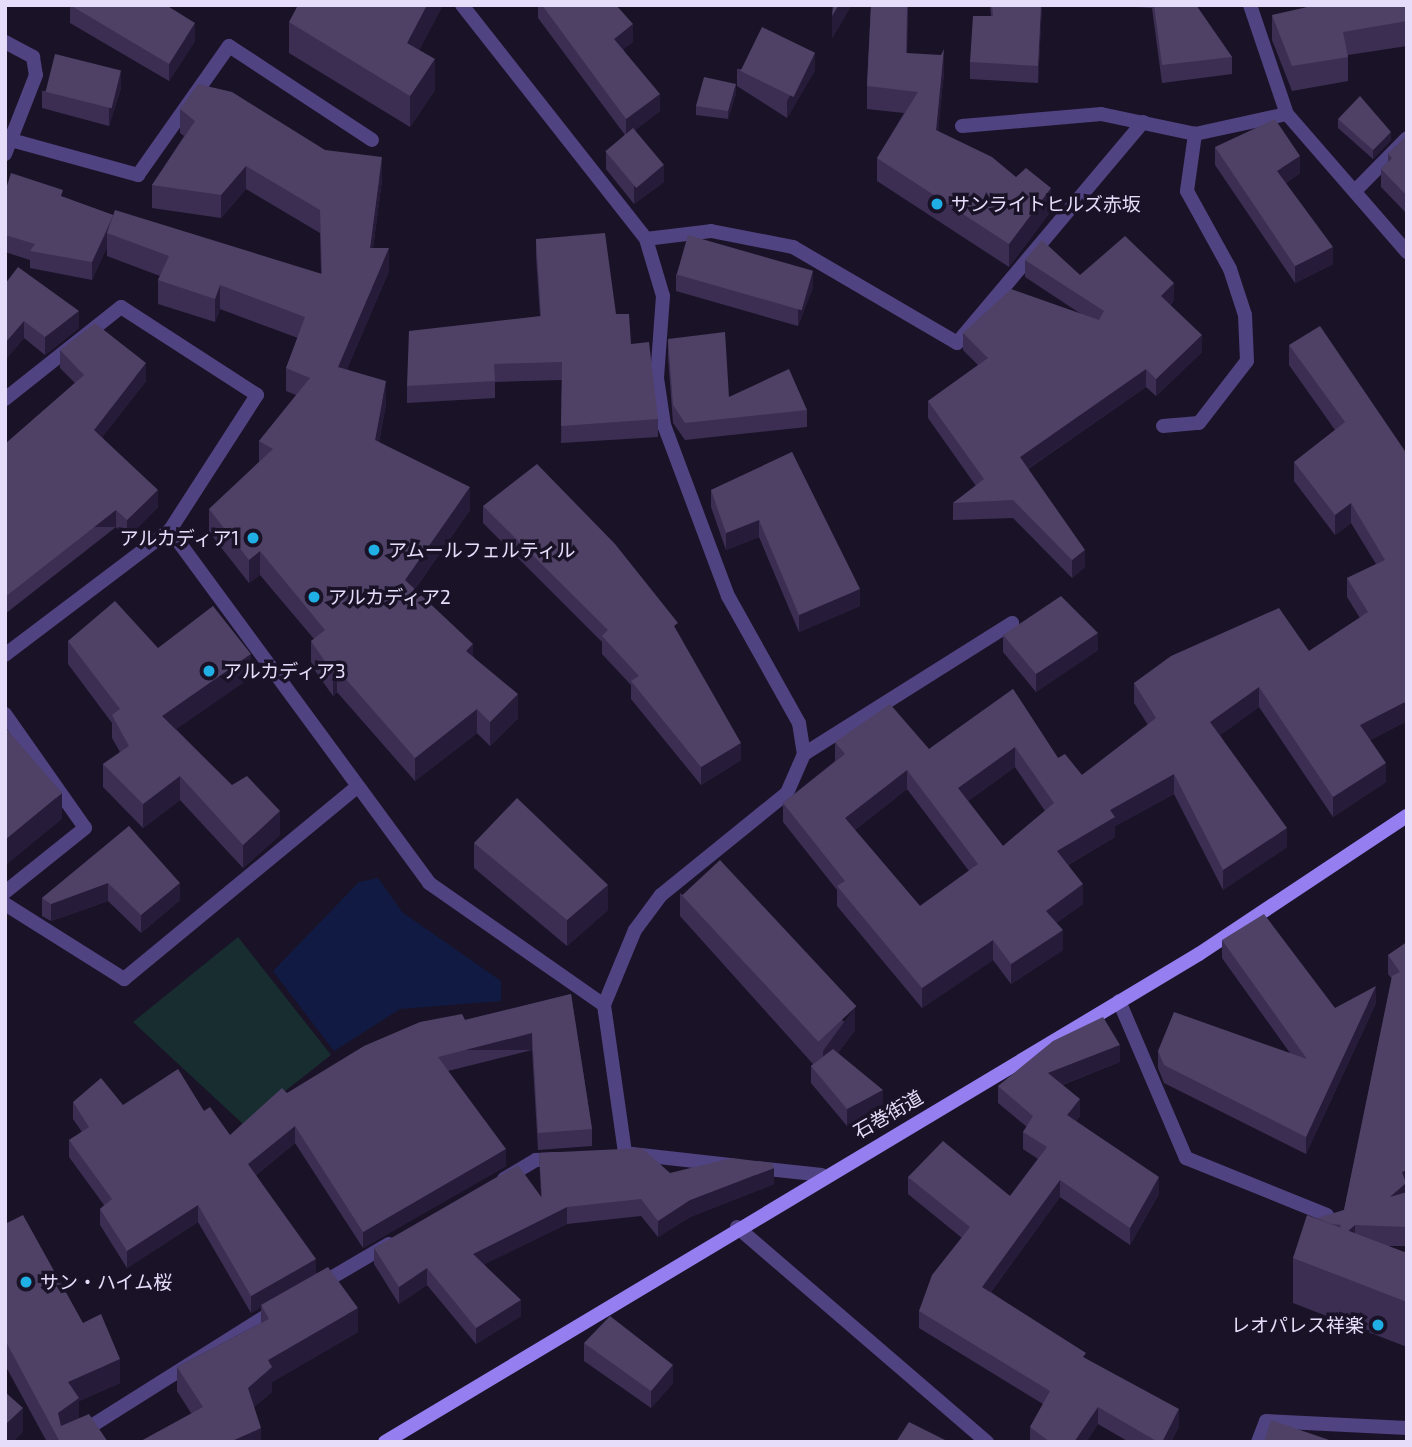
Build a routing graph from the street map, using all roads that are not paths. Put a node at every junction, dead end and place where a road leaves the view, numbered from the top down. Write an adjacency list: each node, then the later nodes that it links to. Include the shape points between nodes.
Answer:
1 (462, 5): 12 (street)
2 (1250, 5): 4 (street)
3 (5, 42): 10 (street, via 33,57 36,75)
4 (1287, 114): 7 (street); 11 (street)
5 (1143, 122): 6 (street, via 1101,114); 7 (street); 12 (street, via 957,343 793,247 711,231)
6 (962, 127)
7 (1195, 134): 15 (street, via 1187,191 1230,269 1245,314 1247,360 1199,423)
8 (1407, 138): 11 (street)
9 (372, 140): 10 (street, via 229,46 138,175)
10 (8, 147)
11 (1354, 191): 13 (street)
12 (646, 239): 20 (street, via 663,296 657,378 664,425 728,596 799,723)
13 (1407, 252)
14 (5, 400): 16 (street, via 121,307 257,395)
15 (1163, 426)
16 (170, 530): 18 (street); 21 (street)
17 (1012, 623): 20 (street)
18 (5, 655)
19 (5, 713): 23 (street, via 85,828)
20 (804, 754): 26 (street, via 787,793 661,895 635,930)
21 (358, 786): 24 (street, via 124,979); 26 (street, via 429,883)
22 (1407, 816): 25 (street, 石巻街道)
23 (5, 892)
24 (5, 904)
25 (1119, 1001): 28 (street, 石巻街道); 30 (street, via 1186,1158)
26 (604, 1004): 28 (street, via 619,1154)
27 (574, 1157): 29 (street, via 536,1160)
28 (822, 1175): 31 (street, 石巻街道)
29 (489, 1187)
30 (1327, 1215)
31 (737, 1227): 34 (street, 石巻街道); 36 (street)
32 (405, 1235): 35 (street)
33 (1407, 1428): 37 (street, via 1266,1422)
34 (394, 1440)
35 (65, 1442)
36 (987, 1442)
37 (1258, 1442)

